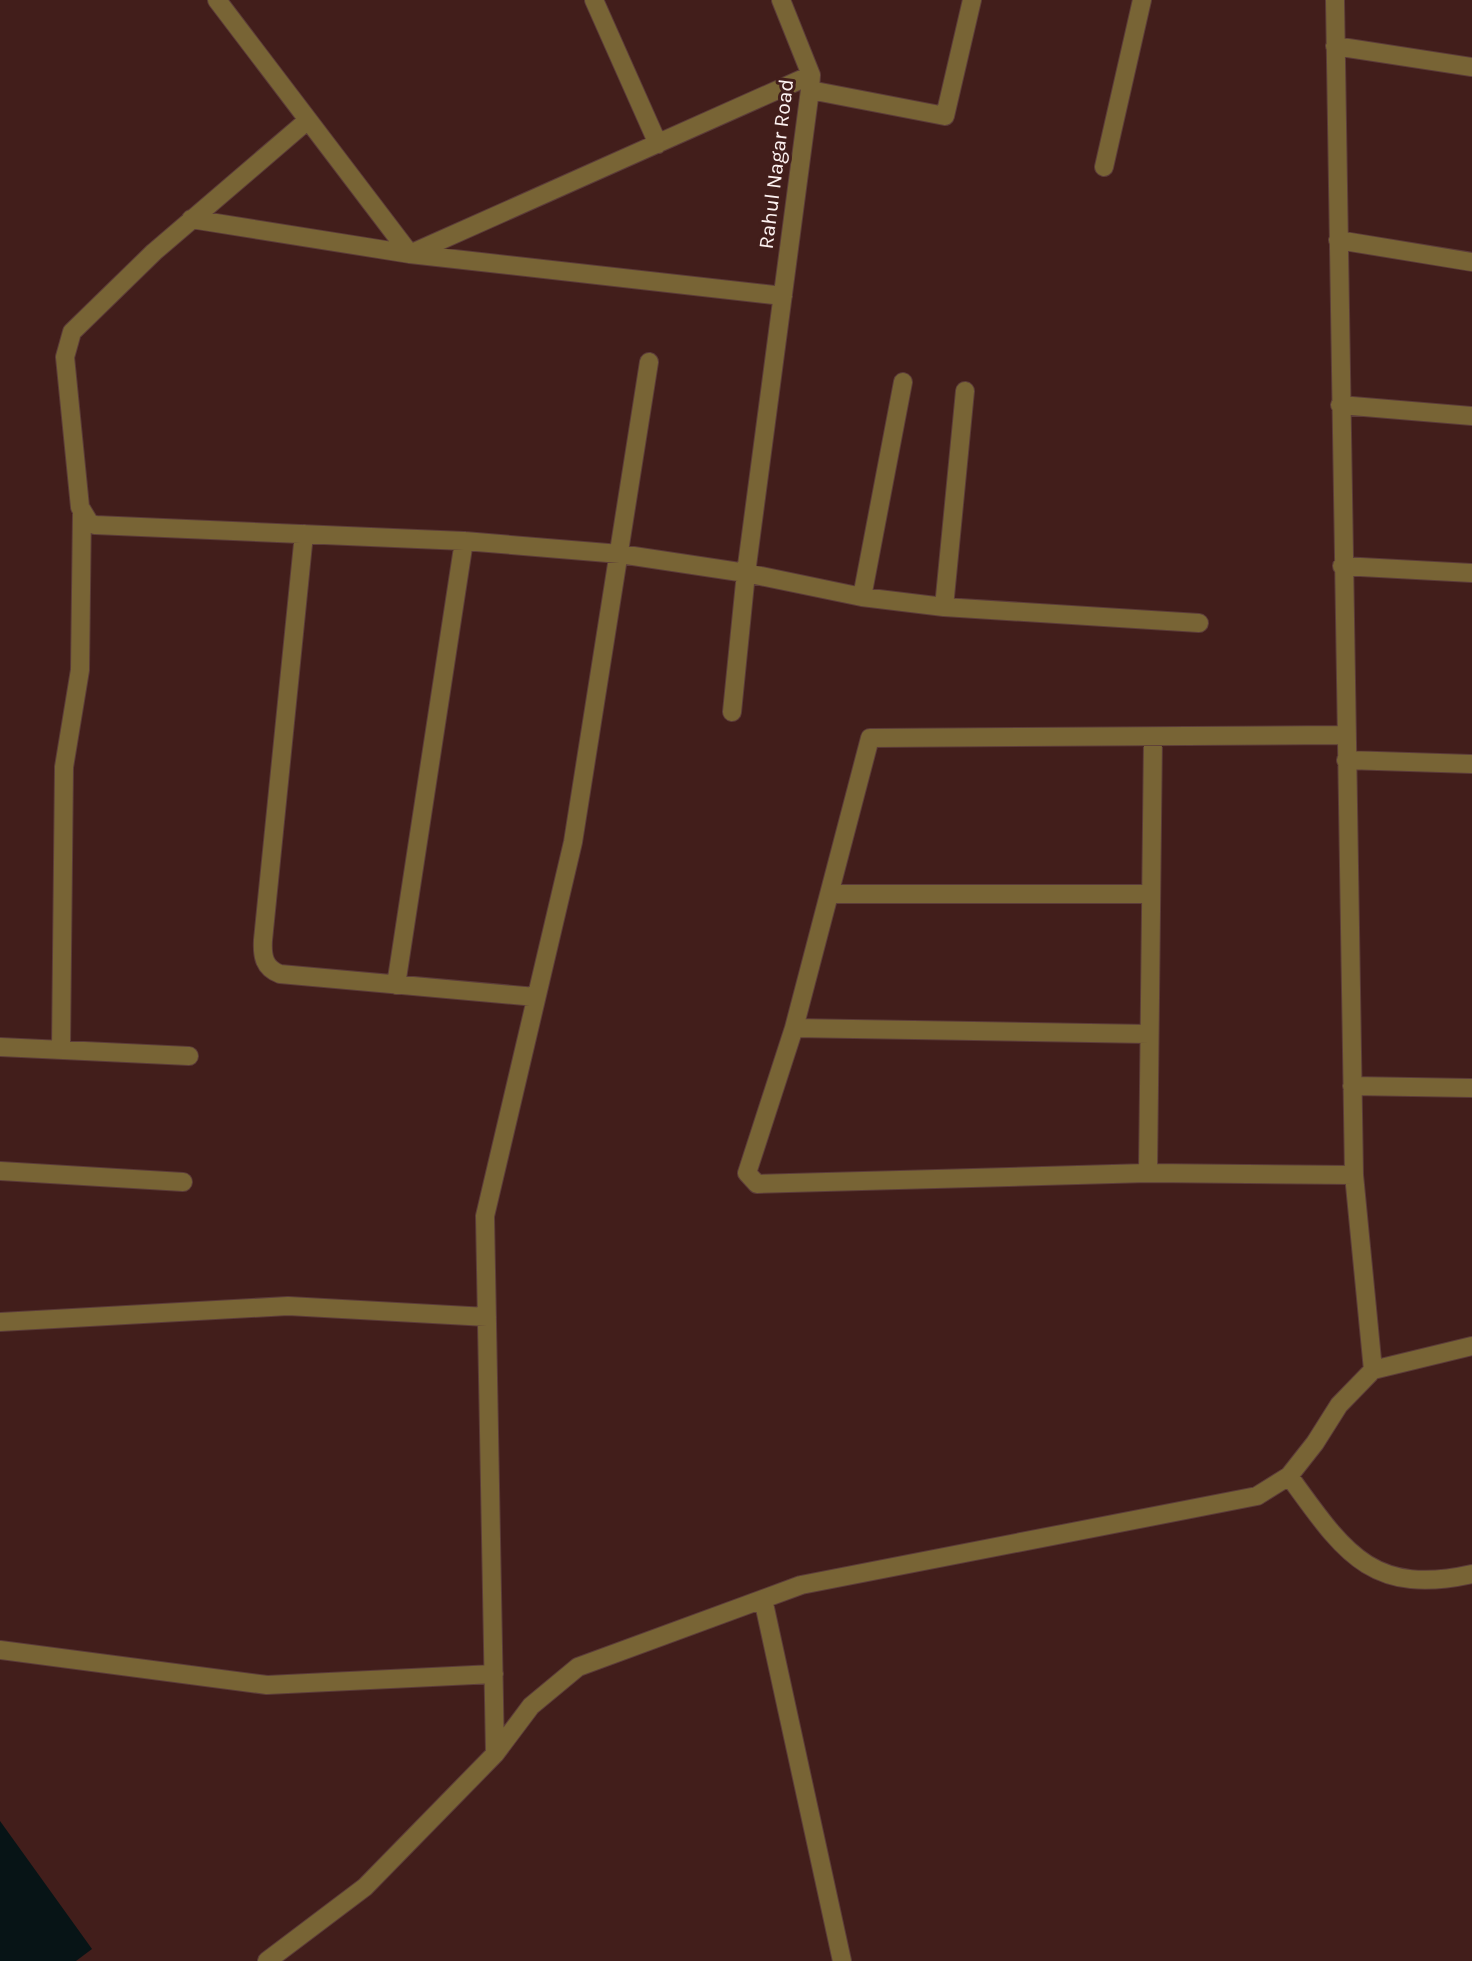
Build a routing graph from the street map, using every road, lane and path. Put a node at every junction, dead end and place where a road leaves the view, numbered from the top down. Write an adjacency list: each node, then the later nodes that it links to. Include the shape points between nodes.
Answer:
1 (217, 0): 10 (street)
2 (594, 0): 11 (street)
3 (781, 0): 9 (street, Rahul Nagar Road)
4 (972, 0): 9 (street, via 945,116)
5 (1142, 0): 12 (street)
6 (1335, 0): 7 (street)
7 (1335, 46): 8 (street); 14 (street)
8 (1472, 67)
9 (811, 83): 11 (street); 17 (street, Rahul Nagar Road)
10 (308, 120): 13 (street); 15 (street)
11 (658, 144): 15 (street)
12 (1104, 167)
13 (191, 219): 15 (street); 23 (street, via 78,323 67,340)
14 (1338, 240): 16 (street); 21 (street)
15 (410, 254): 17 (street)
16 (1472, 262)
17 (783, 296): 28 (street, Rahul Nagar Road)
18 (649, 362): 26 (street)
19 (903, 382): 30 (street)
20 (965, 391): 31 (street)
21 (1340, 405): 22 (street); 27 (street)
22 (1472, 416)
23 (82, 512): 24 (street, via 95,524); 45 (street, via 80,670 64,767)
24 (304, 534): 25 (street); 40 (street, via 262,953 272,971 280,974)
25 (464, 541): 26 (street); 40 (street)
26 (620, 554): 28 (street); 41 (street, via 573,842)
27 (1342, 566): 29 (street); 34 (street)
28 (746, 573): 30 (street); 33 (street, Rahul Nagar Road)
29 (1472, 573)
30 (862, 597): 31 (street)
31 (944, 607): 32 (street)
32 (1199, 623)
33 (732, 712)
34 (1345, 735): 35 (street); 36 (street)
35 (1153, 737): 38 (street, via 870,738); 39 (street)
36 (1346, 760): 37 (street); 47 (street)
37 (1472, 764)
38 (830, 894): 39 (street); 42 (street)
39 (1151, 894): 43 (street)
40 (396, 985): 41 (street)
41 (536, 997): 53 (street, via 485,1216)
42 (794, 1028): 43 (street); 50 (street, via 748,1167 749,1177 757,1184)
43 (1149, 1034): 50 (street)
44 (0, 1047): 45 (street)
45 (61, 1050): 46 (street)
46 (189, 1056)
47 (1352, 1086): 48 (street); 51 (street)
48 (1472, 1088)
49 (0, 1171): 52 (street)
50 (1148, 1173): 51 (street)
51 (1354, 1175): 56 (street)
52 (183, 1182)
53 (487, 1317): 54 (street, via 288,1306); 61 (street)
54 (0, 1322)
55 (1472, 1346): 56 (street)
56 (1373, 1370): 57 (street, via 1339,1405)
57 (1289, 1476): 58 (street, via 1334,1538 1356,1559 1383,1574 1417,1581); 59 (street, via 1257,1496 801,1585)
58 (1472, 1574)
59 (763, 1599): 62 (street, via 578,1667 531,1706); 64 (street)
60 (0, 1650): 61 (street, via 267,1685)
61 (494, 1674): 62 (street)
62 (495, 1754): 63 (street, via 365,1887)
63 (267, 1961)
64 (842, 1961)

